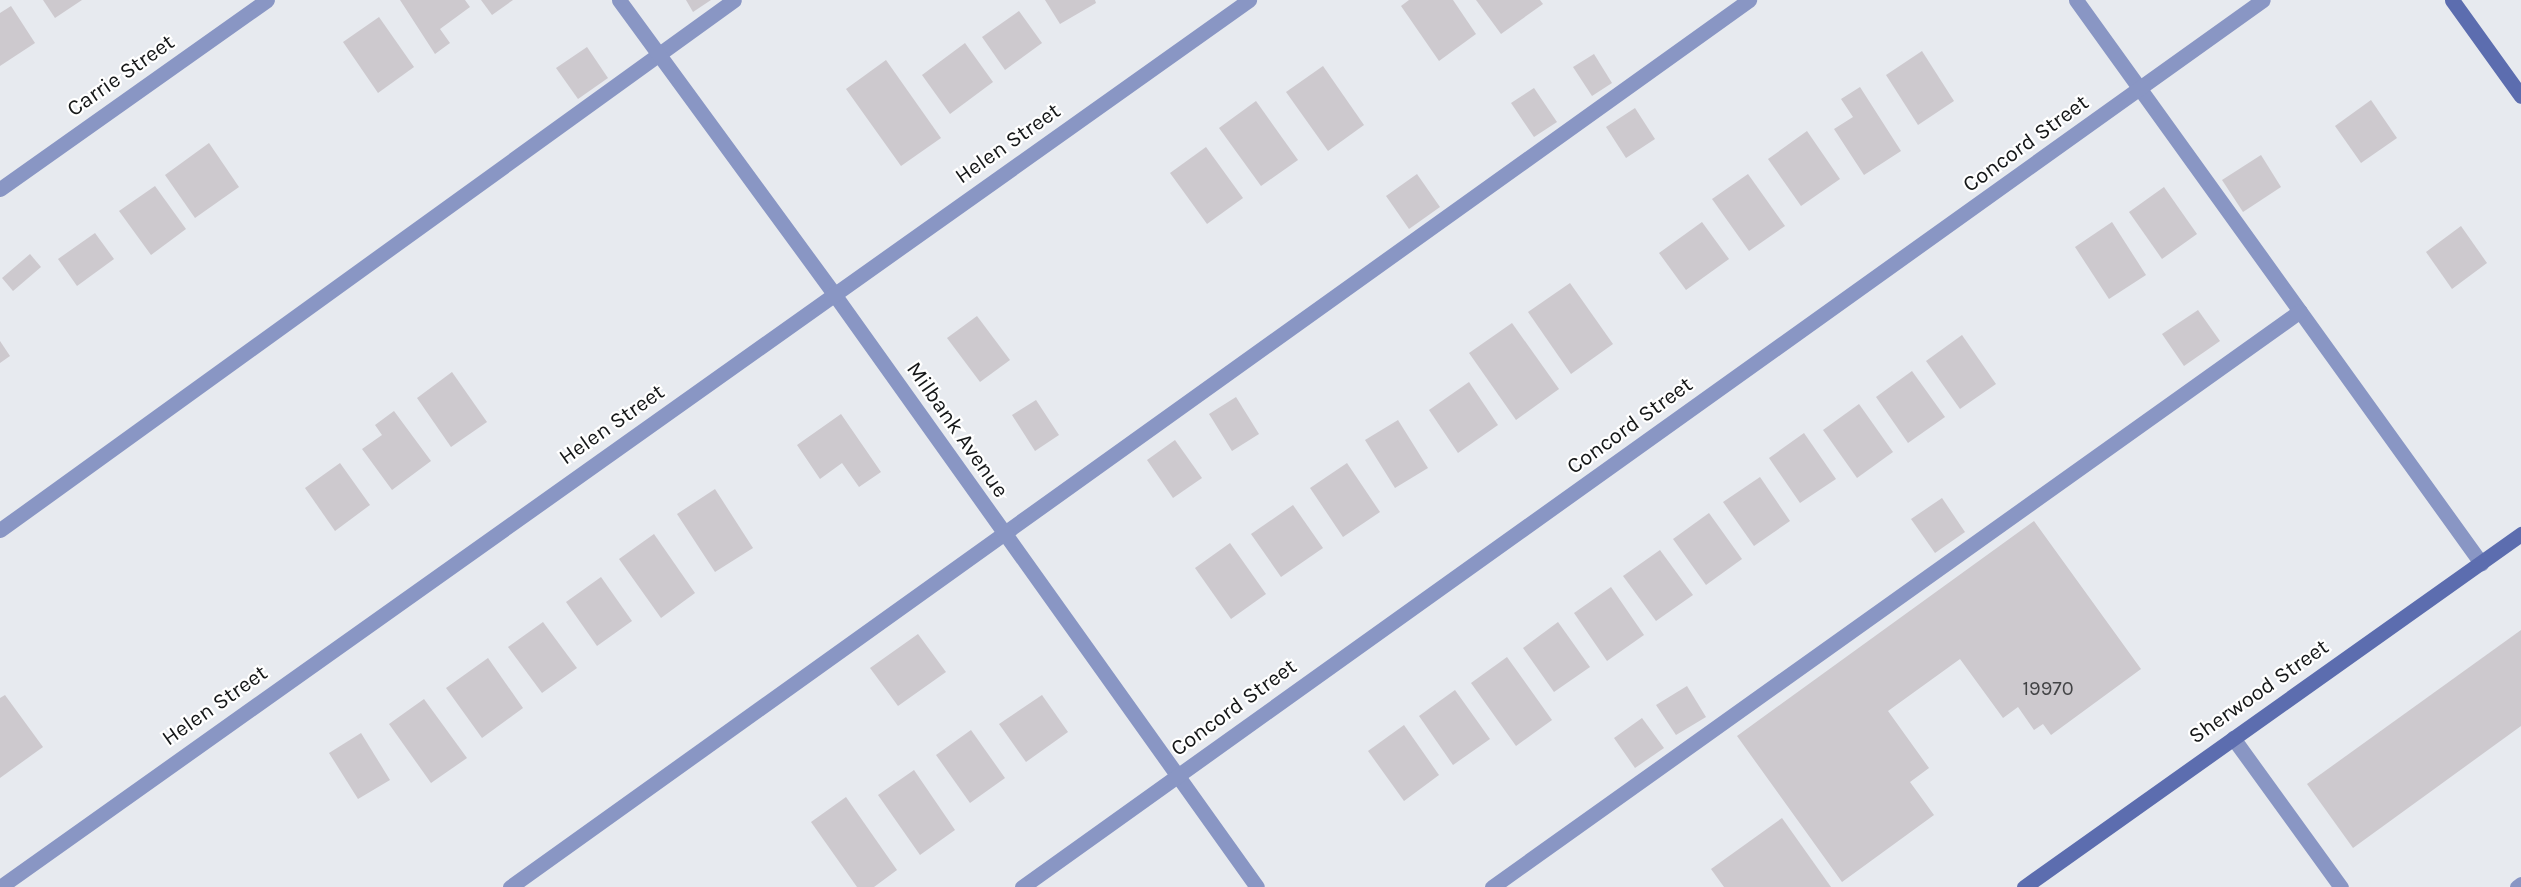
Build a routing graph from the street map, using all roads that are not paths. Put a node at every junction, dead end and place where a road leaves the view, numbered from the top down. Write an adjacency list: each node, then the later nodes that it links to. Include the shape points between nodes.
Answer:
1 (267, 0): 12 (street, Carrie Street)
2 (619, 0): 9 (street, Milbank Avenue)
3 (735, 0): 9 (street)
4 (1250, 0): 13 (street, Helen Street)
5 (1749, 0): 17 (street)
6 (2076, 0): 10 (street)
7 (2263, 0): 10 (street, Concord Street)
8 (2452, 0): 11 (street)
9 (658, 54): 13 (street, Milbank Avenue); 15 (street)
10 (2141, 89): 14 (street); 20 (street, Concord Street)
11 (2521, 96)
12 (0, 189)
13 (834, 294): 17 (street, Milbank Avenue); 21 (street, Helen Street)
14 (2300, 311): 18 (street); 25 (street)
15 (0, 530)
16 (2521, 534): 18 (street, Sherwood Street)
17 (1004, 535): 20 (street, Milbank Avenue); 22 (street)
18 (2481, 563): 19 (street, Sherwood Street)
19 (2233, 738): 26 (street, Sherwood Street); 27 (street)
20 (1177, 776): 23 (street, Concord Street); 24 (street, Milbank Avenue)
21 (0, 887)
22 (510, 887)
23 (1022, 887)
24 (1257, 887)
25 (1492, 887)
26 (2024, 887)
27 (2341, 887)

